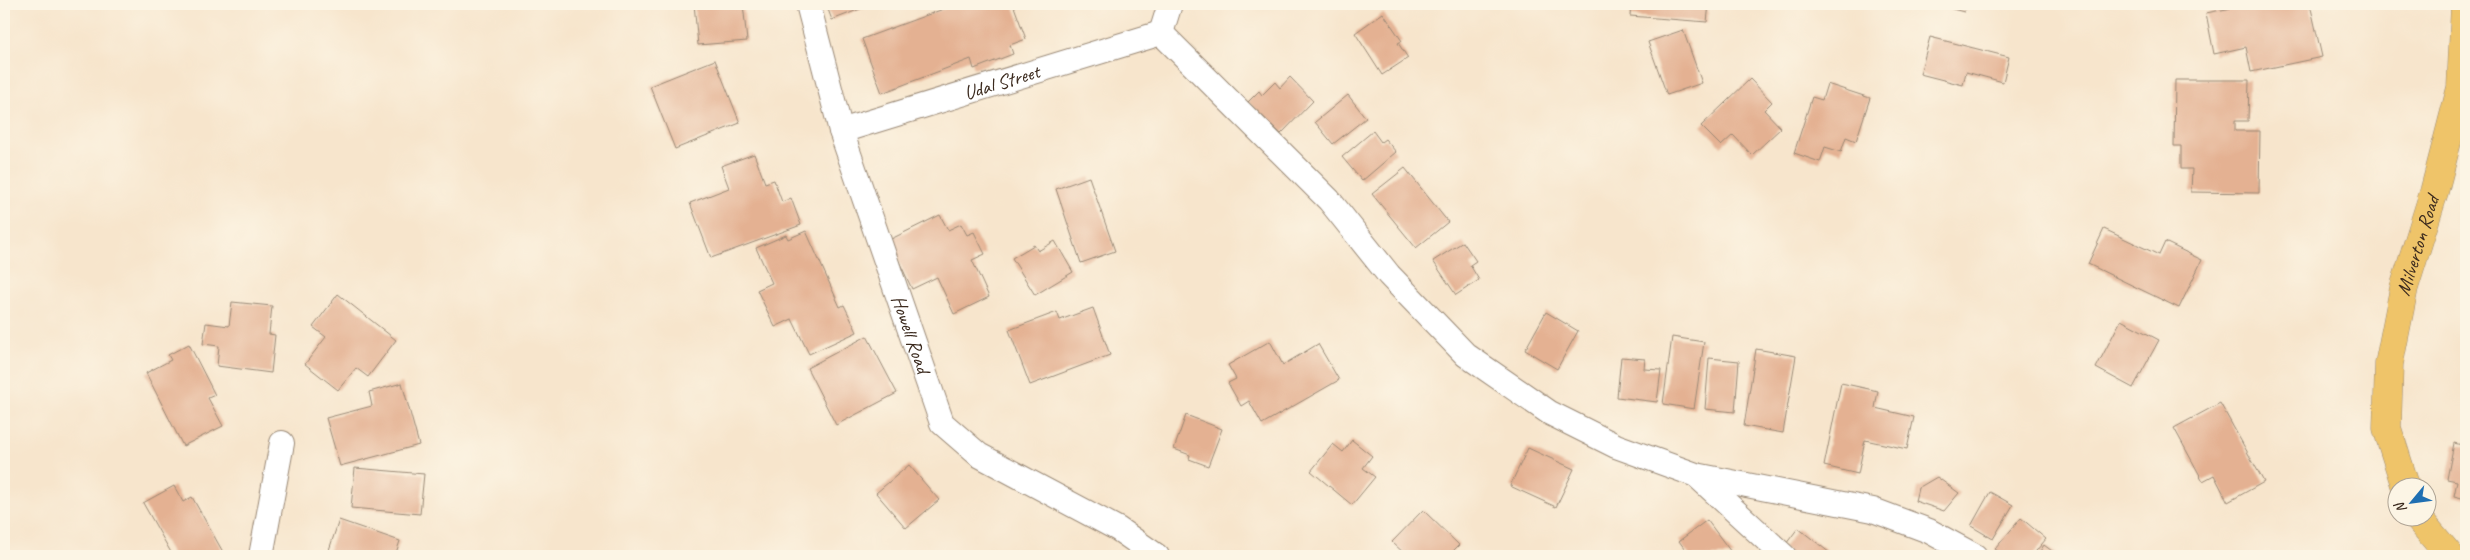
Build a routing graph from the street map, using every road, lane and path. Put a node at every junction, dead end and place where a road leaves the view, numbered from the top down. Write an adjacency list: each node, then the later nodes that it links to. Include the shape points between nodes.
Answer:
1 (808, 4): 5 (street, Howell Road)
2 (1170, 4): 4 (street)
3 (2465, 4): 8 (main road, Milverton Road, via 2461,88 2434,192 2404,288 2389,364 2387,428)
4 (1162, 33): 5 (street, Udal Street); 7 (street, via 1329,200 1389,275 1466,355 1550,413 1616,446)
5 (841, 131): 11 (street, Howell Road, via 942,423 979,455 1118,529)
6 (282, 442): 10 (street)
7 (1696, 475): 12 (street); 13 (street, via 1873,510 1929,531)
8 (2403, 478)
9 (2426, 528): 14 (main road)
10 (261, 556)
11 (1157, 556)
12 (1784, 556)
13 (1975, 556)
14 (2450, 556)

